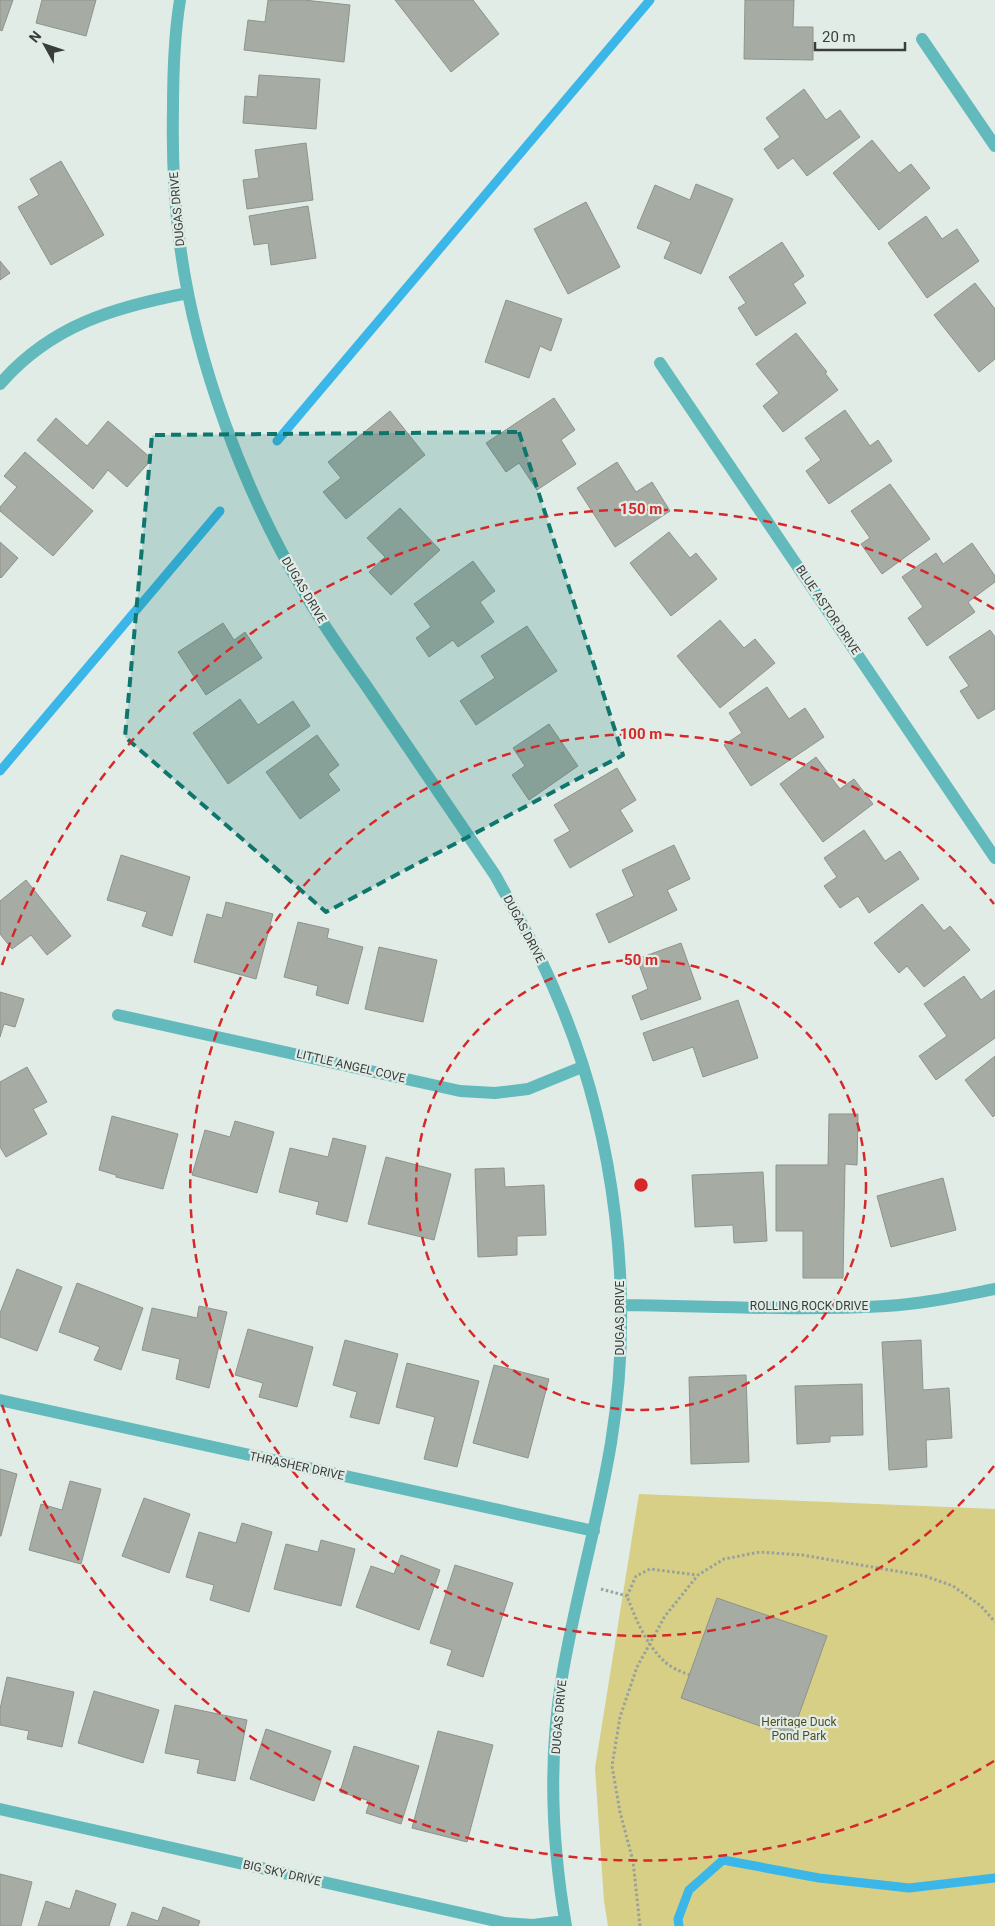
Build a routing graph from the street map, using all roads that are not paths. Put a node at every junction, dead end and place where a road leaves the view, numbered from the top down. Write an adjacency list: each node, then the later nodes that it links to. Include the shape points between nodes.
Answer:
1 (180, 0): 4 (street, DUGAS DRIVE, via 174,56 172,134 180,246)
2 (922, 39): 3 (street)
3 (995, 146)
4 (188, 293): 6 (street, via 125,307 75,326 36,349); 9 (street, DUGAS DRIVE, via 221,414 280,549 329,630 495,875 557,996)
5 (660, 363): 7 (street, BLUE ASTOR DRIVE)
6 (0, 384)
7 (995, 858)
8 (118, 1015): 9 (street, LITTLE ANGEL COVE, via 460,1091 495,1093 528,1089)
9 (582, 1067): 11 (street, DUGAS DRIVE, via 596,1114 613,1197)
10 (995, 1289): 11 (street, ROLLING ROCK DRIVE, via 887,1306)
11 (622, 1305): 13 (street, DUGAS DRIVE, via 616,1404)
12 (0, 1400): 13 (street, THRASHER DRIVE)
13 (594, 1531): 15 (street, DUGAS DRIVE, via 562,1677 556,1724 554,1822)
14 (0, 1809): 15 (street, BIG SKY DRIVE, via 505,1923)
15 (565, 1924)

